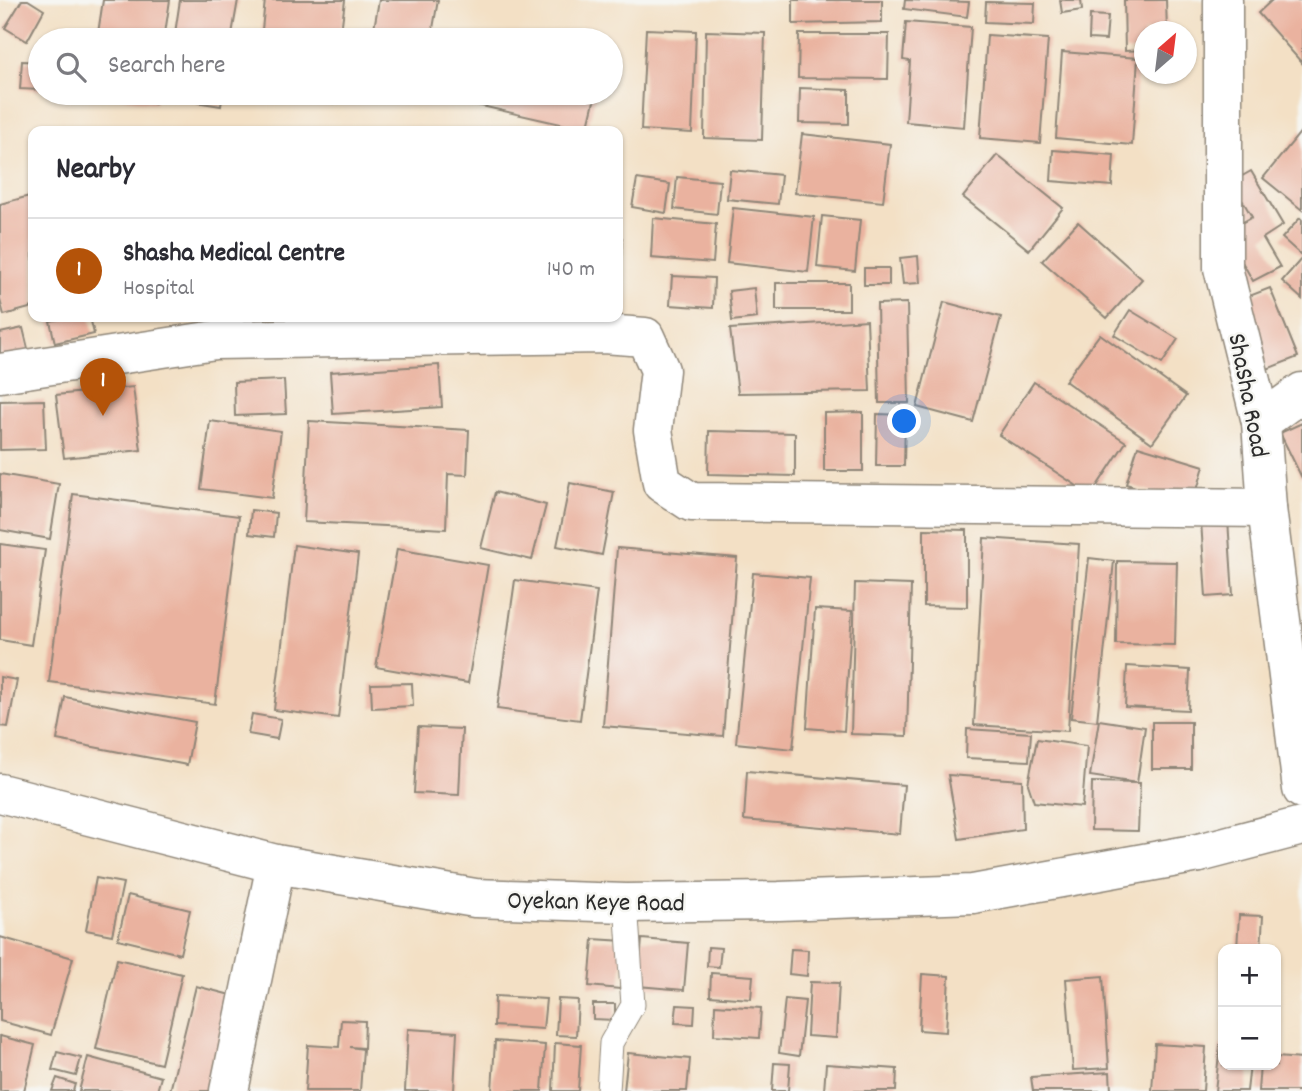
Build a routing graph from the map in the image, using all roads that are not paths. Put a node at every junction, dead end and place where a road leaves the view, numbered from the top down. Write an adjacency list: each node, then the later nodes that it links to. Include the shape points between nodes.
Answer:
1 (1223, 0): 4 (street, ShaSha Road, via 1223,268)
2 (0, 373): 5 (street, via 215,340 645,337 660,370 653,430 662,483 691,502)
3 (1302, 393): 4 (street)
4 (1261, 422): 5 (street, ShaSha Road)
5 (1268, 508): 6 (street, ShaSha Road)
6 (1302, 789)
7 (0, 793): 9 (street, Oyekan Keye Road)
8 (1302, 826): 10 (street, Oyekan Keye Road, via 1199,853 973,894)
9 (276, 864): 10 (street, Oyekan Keye Road, via 475,898); 11 (street)
10 (626, 903): 12 (lane, via 633,1005 611,1043)
11 (229, 1091)
12 (607, 1091)

